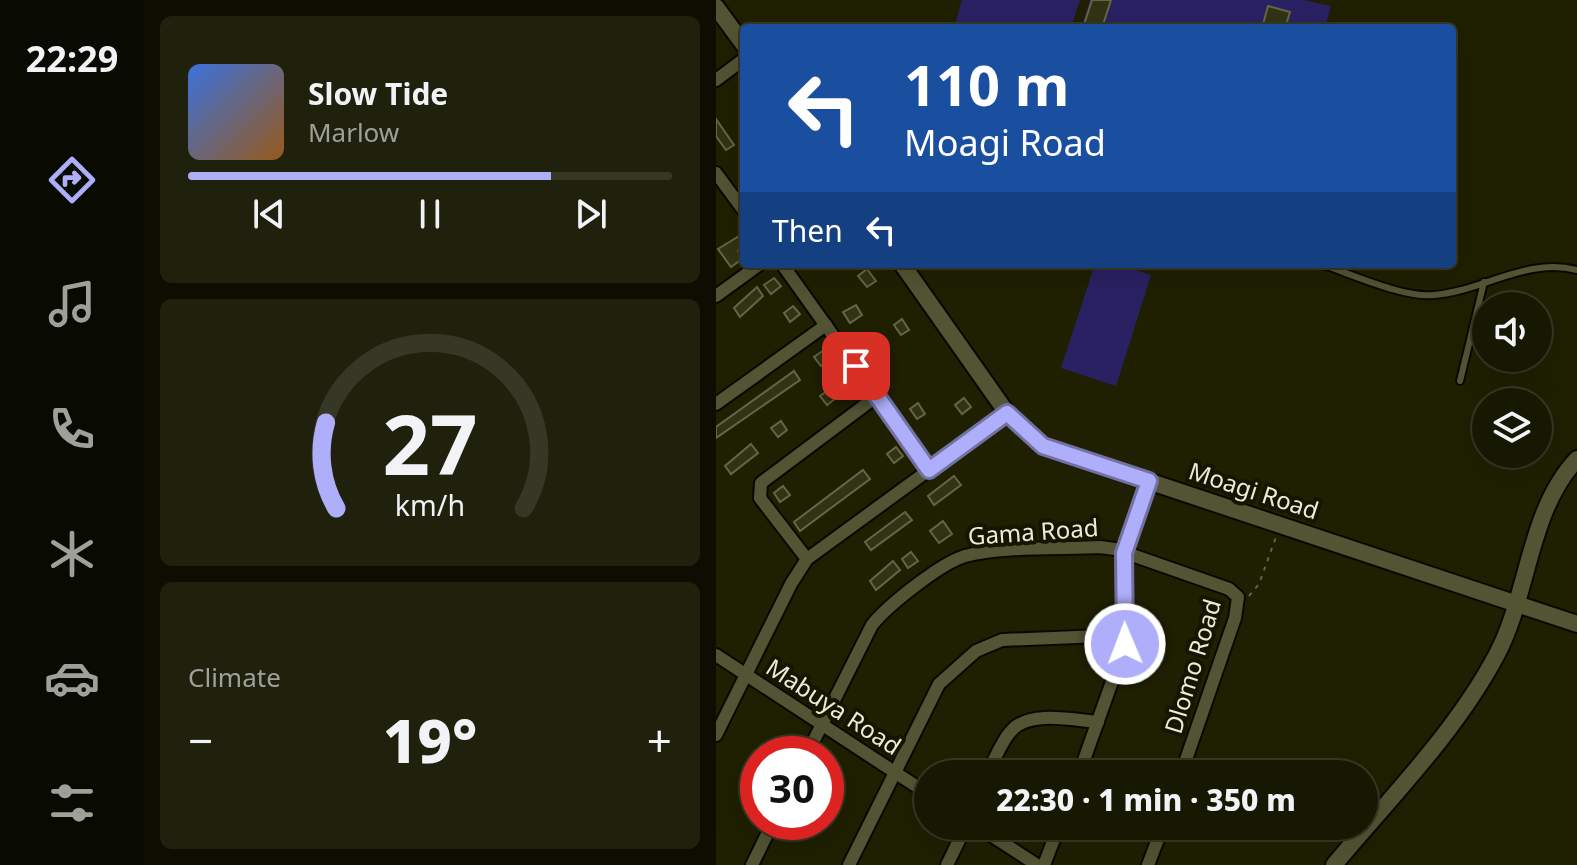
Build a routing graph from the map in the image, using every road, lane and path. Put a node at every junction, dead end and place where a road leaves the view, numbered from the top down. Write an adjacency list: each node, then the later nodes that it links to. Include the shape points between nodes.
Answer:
1 (716, 7): 2 (street)
2 (740, 40)
3 (740, 62): 4 (street)
4 (716, 80)
5 (719, 182): 6 (street)
6 (740, 206)
7 (754, 268): 13 (street)
8 (785, 268): 14 (street)
9 (905, 268): 18 (street, Moagi Road)
10 (1334, 268): 12 (lane, via 1418,294)
11 (1577, 270): 12 (lane, via 1537,268)
12 (1484, 282): 15 (lane)
13 (716, 296)
14 (826, 325): 16 (street); 17 (street)
15 (1460, 381)
16 (877, 396): 20 (street); 24 (street, via 761,483 760,498)
17 (716, 404)
18 (1007, 413): 20 (street); 21 (street, Moagi Road, via 1043,446)
19 (1577, 459): 26 (street, via 1552,495)
20 (929, 470): 24 (street)
21 (1149, 481): 22 (street, Moagi Road); 23 (street)
22 (1280, 525): 25 (path, via 1259,584); 26 (street, Moagi Road)
23 (1124, 553): 25 (street, Dlomo Road, via 1229,589 1238,597); 28 (street); 32 (street, Gama Road, via 1100,547 977,553 955,560 872,625)
24 (807, 559): 30 (street)
25 (1238, 606): 37 (street, Dlomo Road)
26 (1516, 606): 27 (street, Moagi Road); 51 (street, via 1478,686)
27 (1577, 624)
28 (1126, 635): 31 (street); 38 (street, via 1006,640 983,647 939,684)
29 (716, 655): 30 (street, Mabuya Road)
30 (746, 674): 32 (street, Mabuya Road); 33 (street)
31 (1098, 722): 35 (street, via 1041,719 1018,724); 36 (street)
32 (822, 725): 34 (street, Gama Road); 38 (street, Mabuya Road)
33 (716, 735)
34 (816, 736)
35 (995, 760)
36 (1084, 760)
37 (1186, 760)
38 (895, 773): 39 (street, Mabuya Road); 46 (street)
39 (914, 785)
40 (764, 840): 45 (street)
41 (959, 840): 47 (street)
42 (999, 840): 48 (street)
43 (1054, 840): 49 (street)
44 (1158, 840): 50 (street)
45 (752, 865)
46 (849, 865)
47 (947, 865)
48 (1037, 865)
49 (1044, 865)
50 (1148, 865)
51 (1334, 865)

